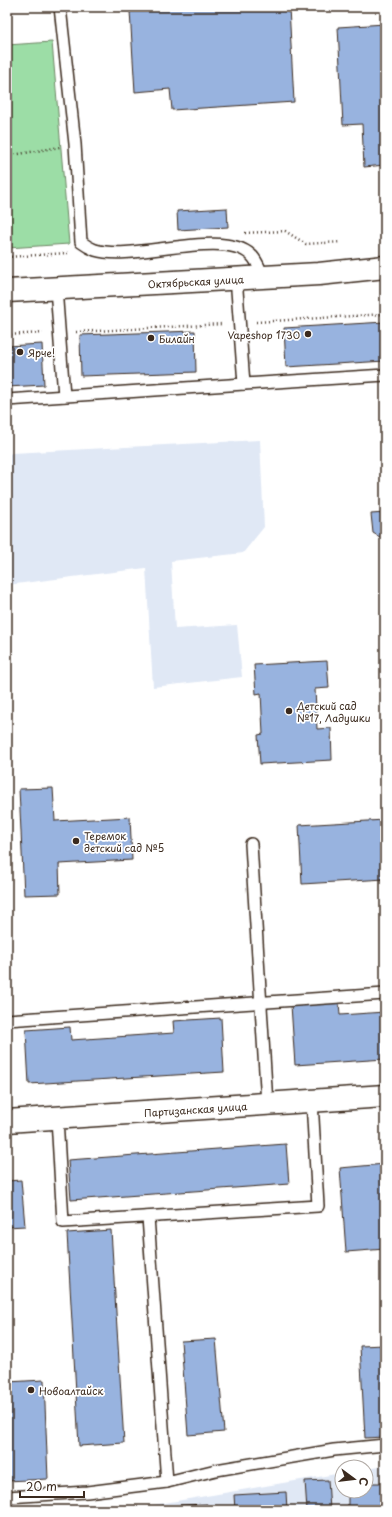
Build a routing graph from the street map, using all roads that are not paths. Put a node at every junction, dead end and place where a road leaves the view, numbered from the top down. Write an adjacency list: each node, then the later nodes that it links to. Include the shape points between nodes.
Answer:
1 (60, 7): 3 (lane, via 75,144 81,242 94,250 113,253 219,244 240,247 252,256)
2 (385, 267): 3 (street, Октябрьская улица, via 319,274)
3 (263, 276): 4 (street, Октябрьская улица)
4 (236, 277): 5 (street, Октябрьская улица); 8 (lane)
5 (56, 288): 6 (street, Октябрьская улица); 9 (lane)
6 (7, 292)
7 (385, 375): 8 (lane)
8 (244, 384): 9 (lane)
9 (64, 396): 10 (lane)
10 (7, 400)
11 (251, 844): 13 (lane)
12 (385, 994): 13 (lane)
13 (261, 1002): 14 (lane); 17 (lane)
14 (7, 1020)
15 (385, 1096): 16 (street, Партизанская улица)
16 (312, 1101): 17 (street, Партизанская улица); 20 (lane, via 318,1206)
17 (267, 1104): 18 (street, Партизанская улица)
18 (57, 1118): 19 (street, Партизанская улица); 20 (lane, via 63,1222)
19 (7, 1121)
20 (148, 1217): 22 (lane)
21 (385, 1445): 22 (lane, via 334,1450 216,1470)
22 (167, 1482): 23 (lane, via 86,1492)
23 (7, 1497)

